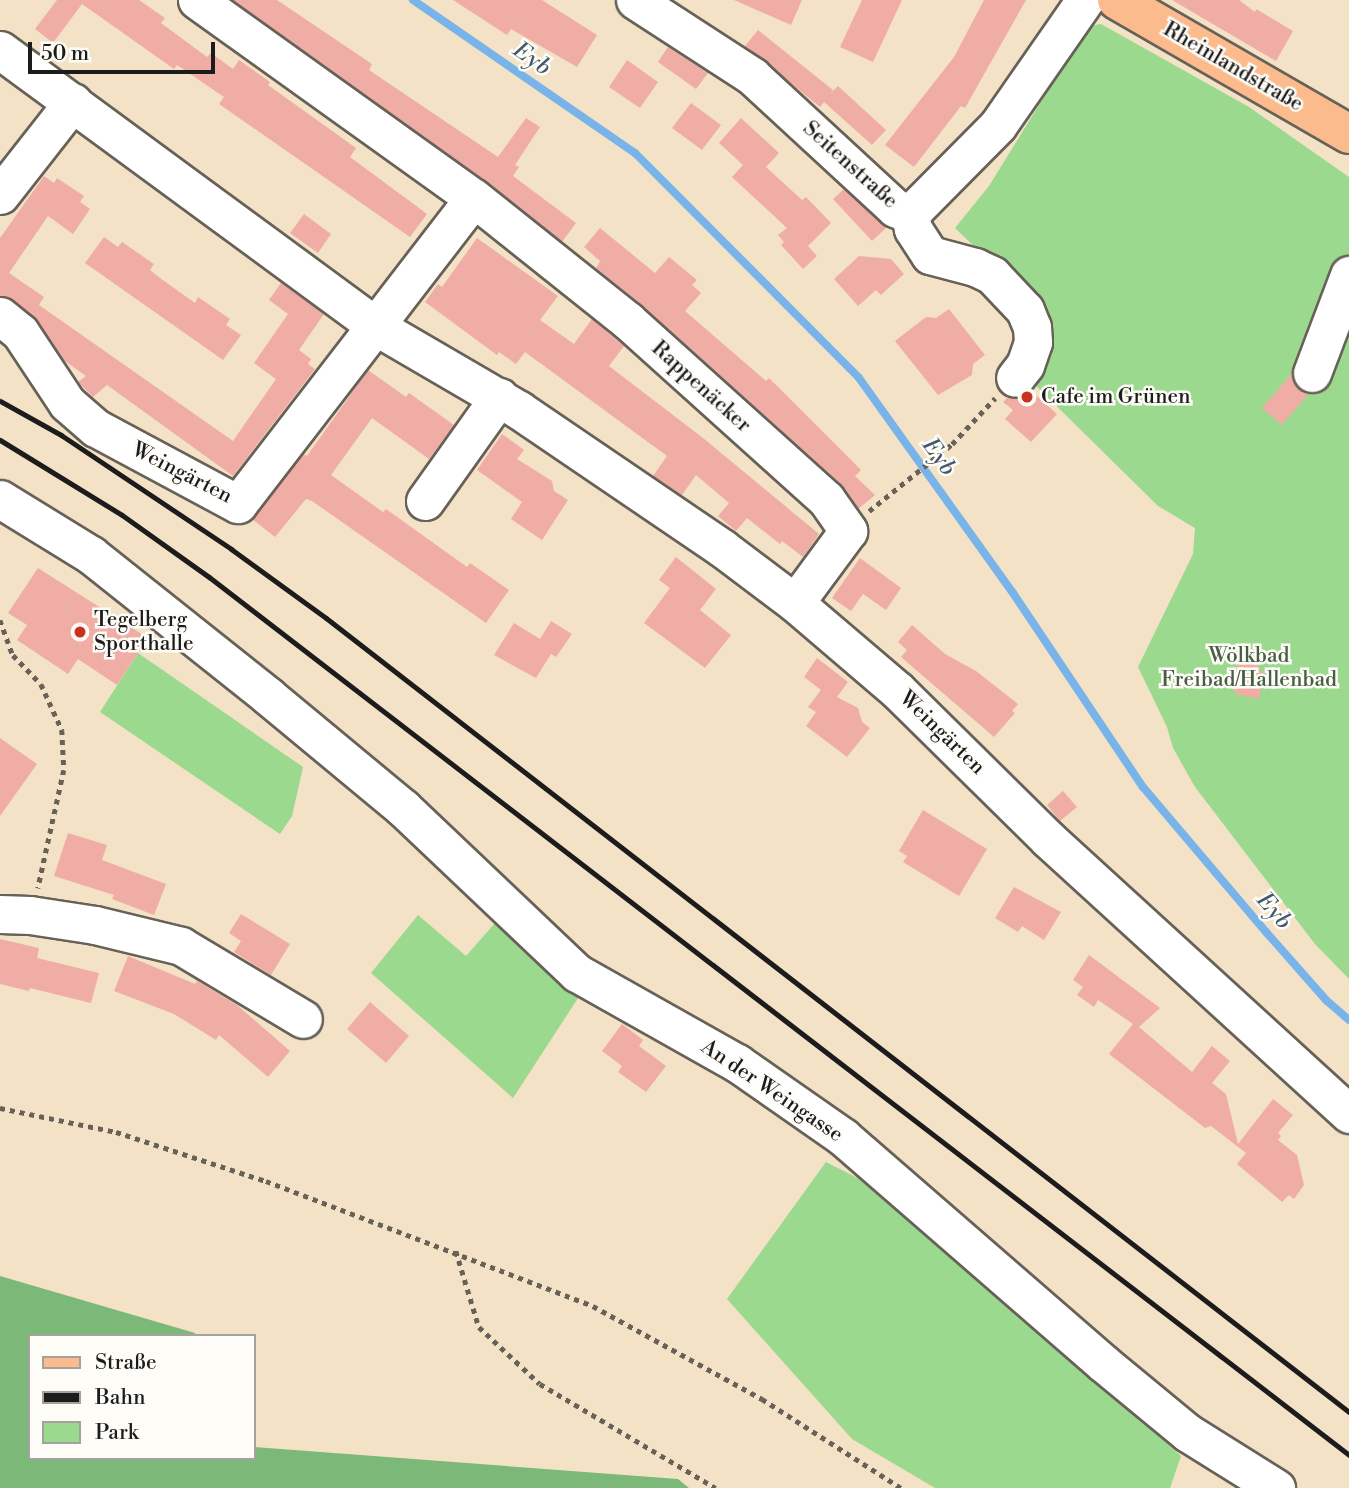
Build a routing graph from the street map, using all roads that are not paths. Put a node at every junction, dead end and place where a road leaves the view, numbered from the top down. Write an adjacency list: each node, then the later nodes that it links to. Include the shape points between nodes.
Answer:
1 (197, 0): 9 (street, Rappenäcker)
2 (635, 0): 10 (street, Seitenstraße, via 751,76 895,208)
3 (1085, 0): 10 (street, Seitenstraße, via 999,125)
4 (1117, 0): 7 (main road, Rheinlandstraße)
5 (0, 50): 6 (street, Weingärten)
6 (73, 102): 8 (street); 13 (street, Weingärten)
7 (1349, 134)
8 (0, 195)
9 (474, 198): 13 (street); 19 (street, Rappenäcker, via 627,320 826,499 848,531)
10 (910, 214): 15 (street, via 912,229 930,255 992,275 1025,310 1033,342 1026,365)
11 (1349, 275): 14 (street)
12 (0, 316): 13 (street, Weingärten, via 20,332 67,403 96,428 238,504)
13 (377, 327): 16 (street, Weingärten)
14 (1311, 373)
15 (1015, 378)
16 (499, 397): 18 (street); 19 (street, Weingärten)
17 (0, 499): 23 (street, An der Weingasse, via 91,555 268,696 403,808 577,973 737,1063 844,1137 1188,1433)
18 (425, 501)
19 (795, 603): 22 (street, Weingärten, via 898,691 1048,839)
20 (0, 914): 21 (street, via 95,925 181,946)
21 (303, 1019)
22 (1349, 1114)
23 (1276, 1488)

